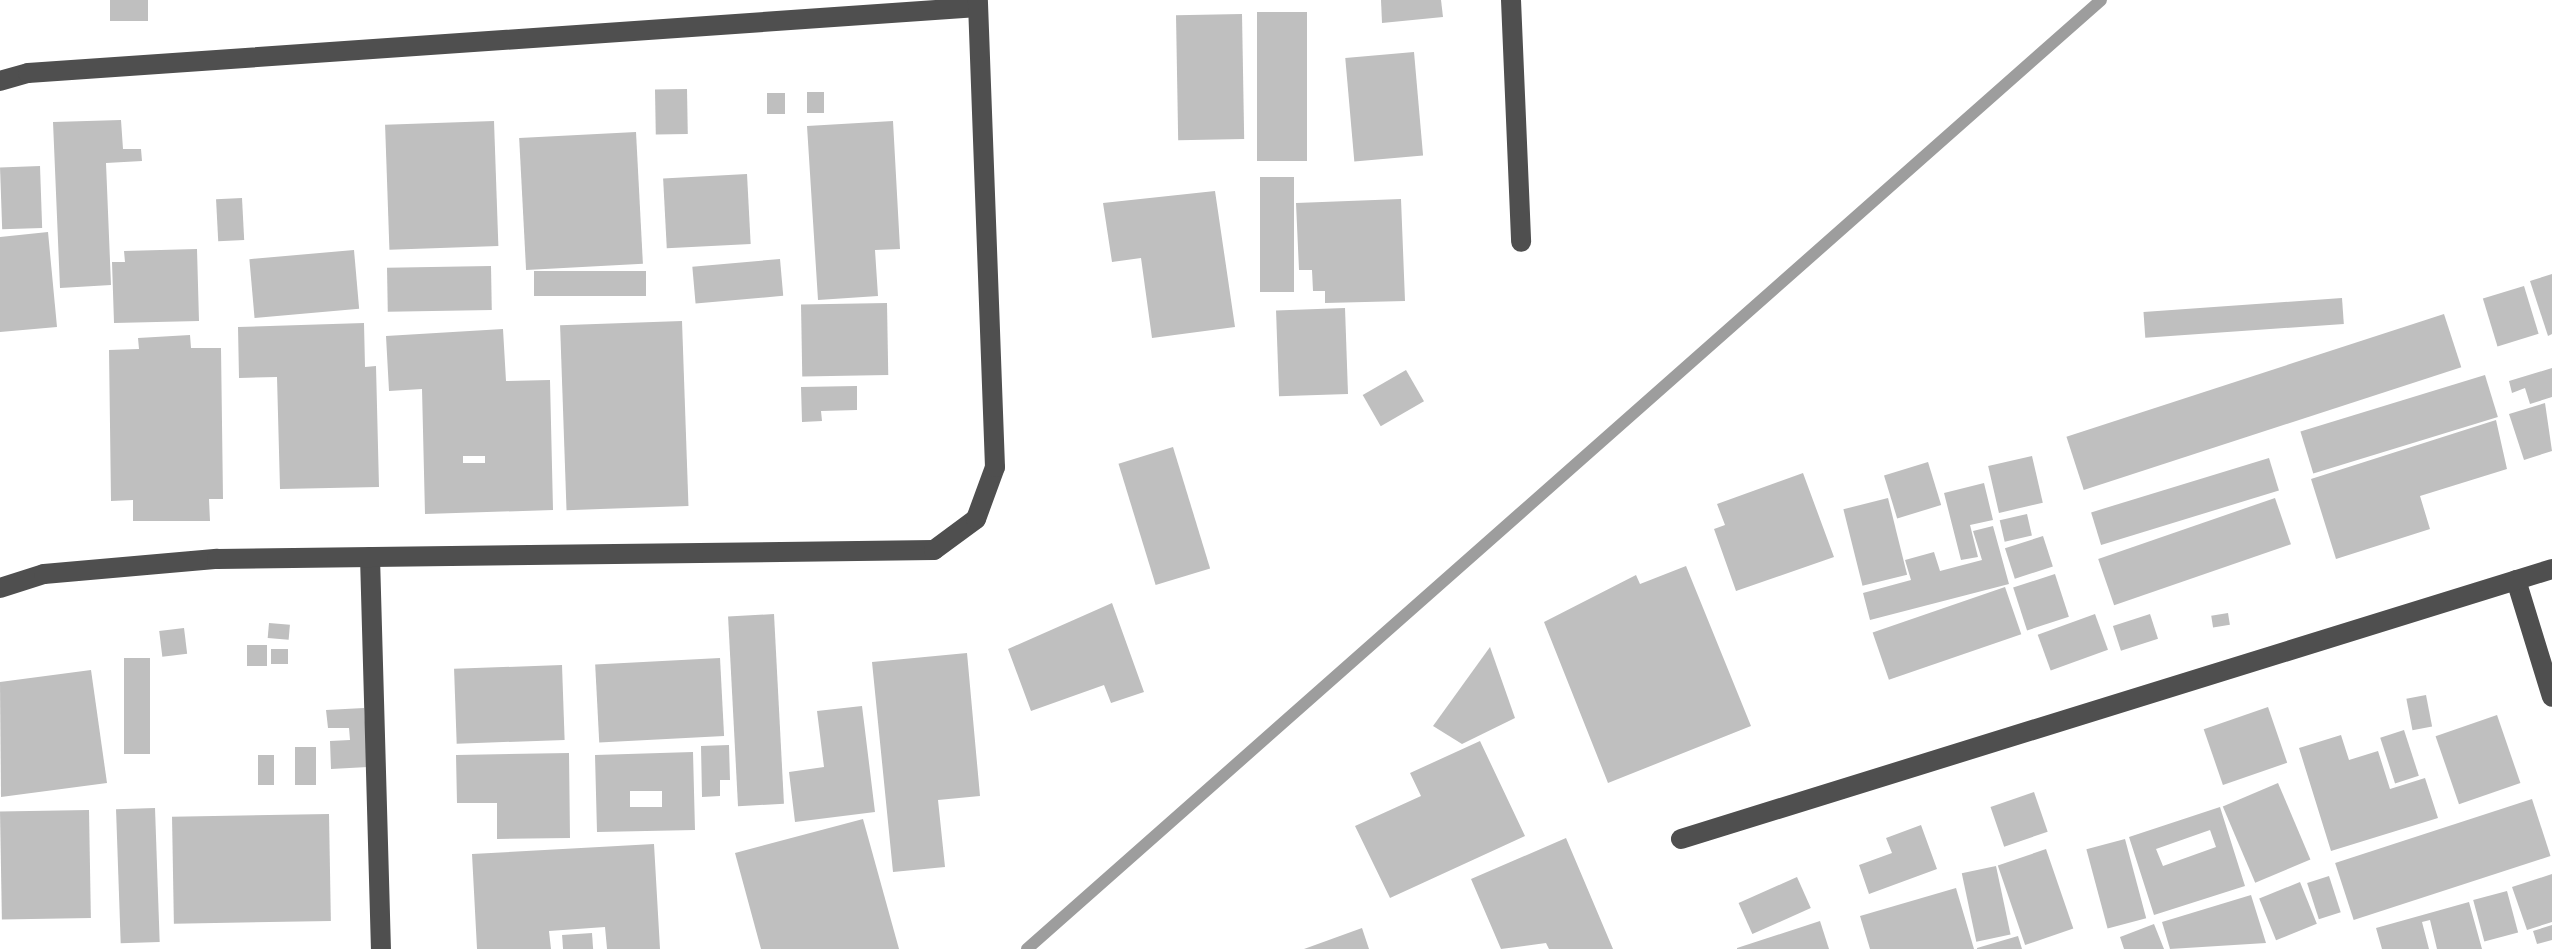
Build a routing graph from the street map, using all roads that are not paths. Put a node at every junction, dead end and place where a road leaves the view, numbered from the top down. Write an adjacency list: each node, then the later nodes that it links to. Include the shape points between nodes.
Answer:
1 (1511, 0): 4 (street)
2 (978, 3): 3 (street, via 28,73); 5 (street, via 995,467 976,519 934,550)
3 (0, 81)
4 (1521, 242)
5 (370, 557): 8 (street, via 186,562 44,574); 11 (street)
6 (2552, 569): 7 (street)
7 (2516, 580): 9 (street); 10 (street)
8 (0, 588)
9 (2552, 697)
10 (1681, 839)
11 (381, 949)

